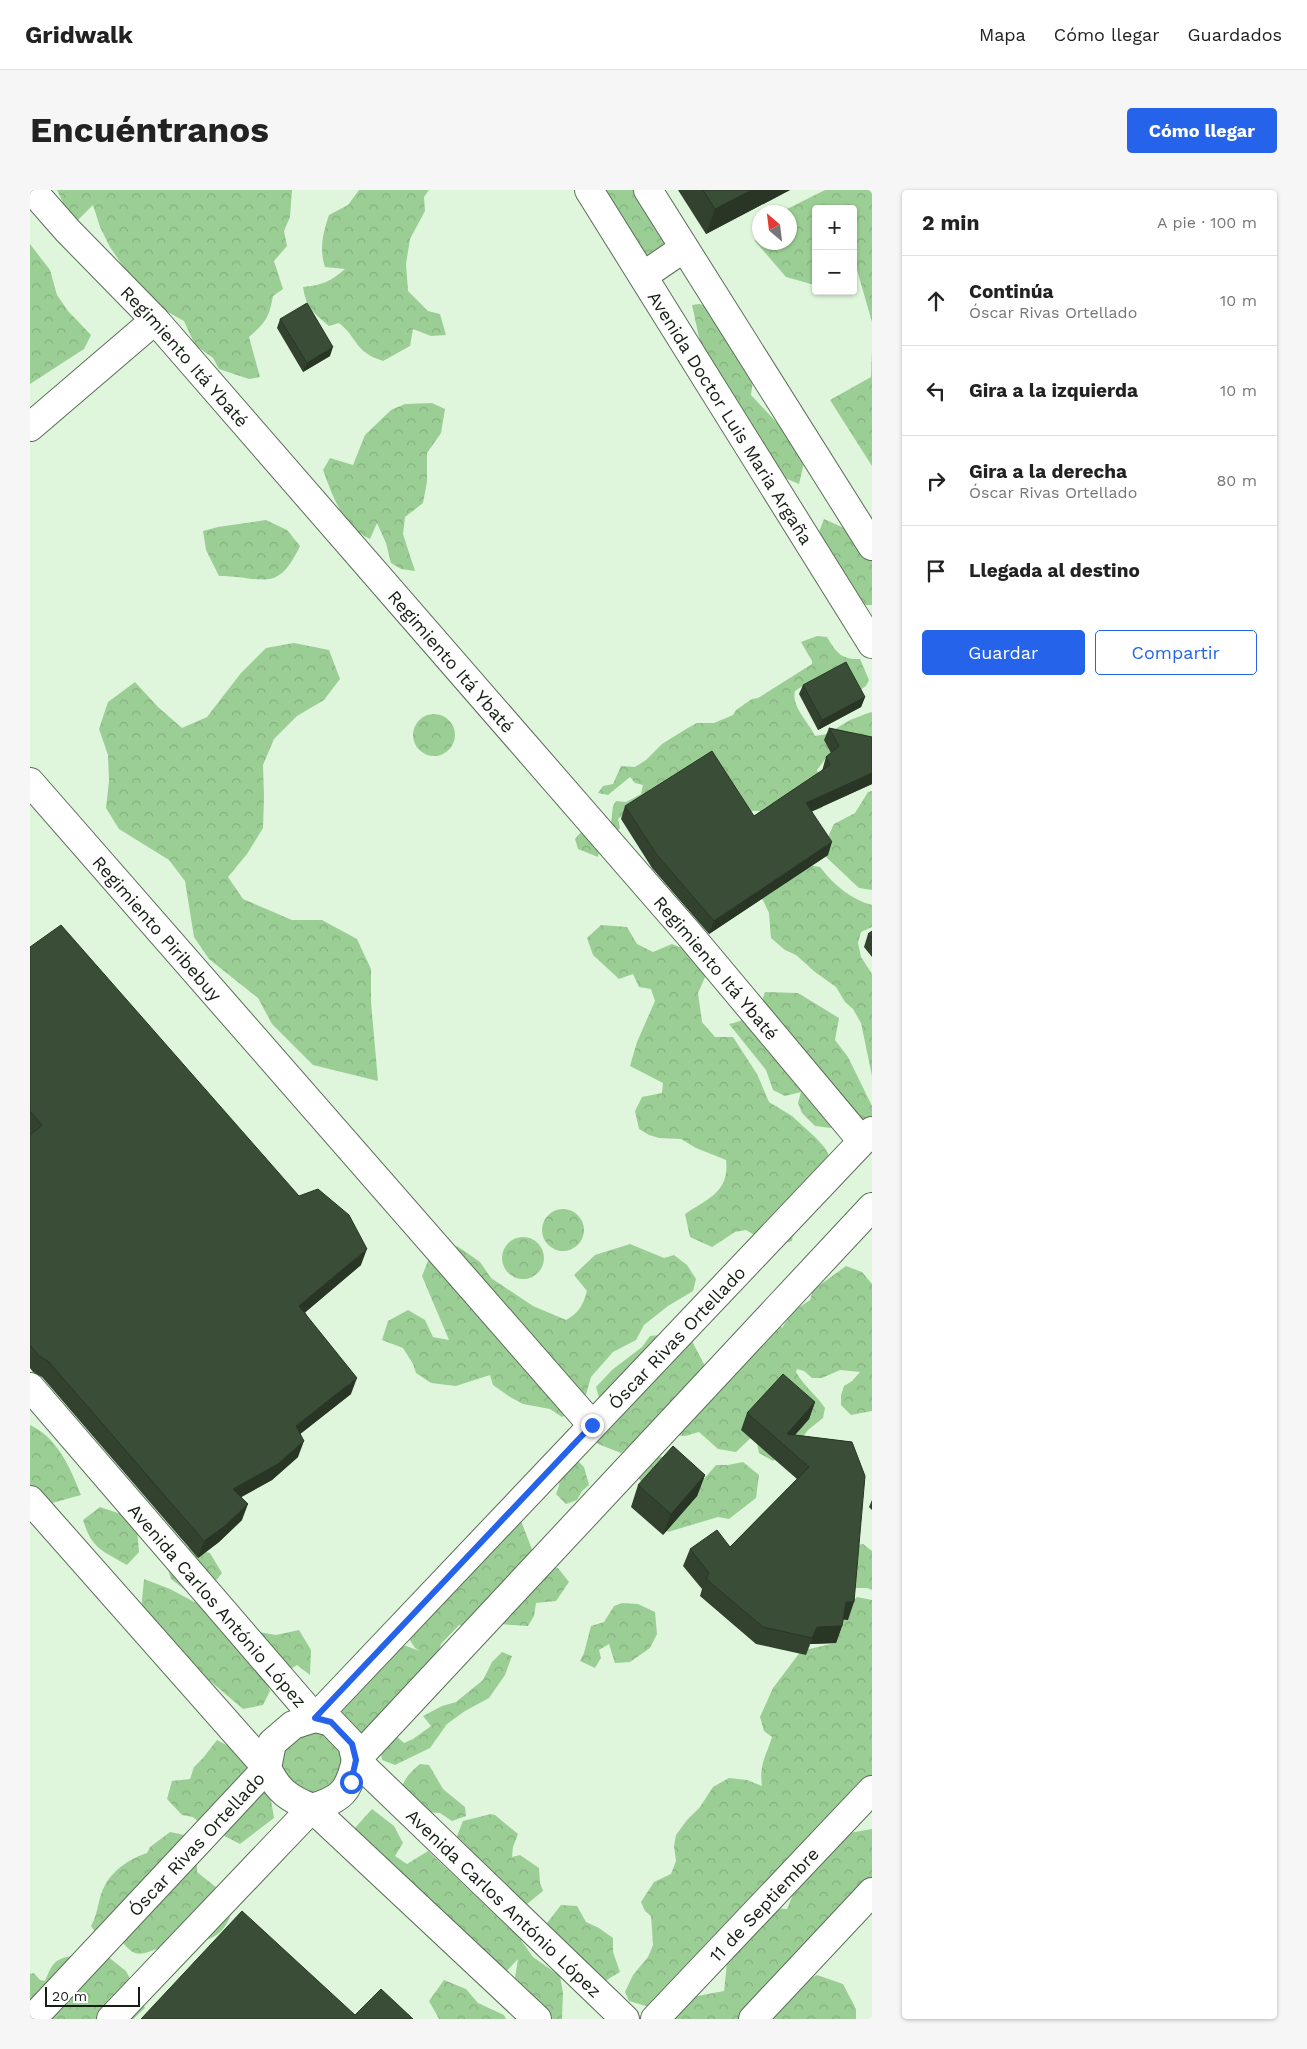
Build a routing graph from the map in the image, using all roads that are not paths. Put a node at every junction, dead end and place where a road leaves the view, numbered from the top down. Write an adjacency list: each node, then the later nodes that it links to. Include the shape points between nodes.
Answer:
1 (32, 190): 6 (street, Regimiento Itá Ybaté)
2 (589, 190): 5 (street, Avenida Doctor Luis Maria Argaña)
3 (648, 190): 4 (street)
4 (684, 248): 5 (street); 8 (street)
5 (642, 276): 9 (street, Avenida Doctor Luis Maria Argaña)
6 (155, 320): 7 (street); 11 (street, Regimiento Itá Ybaté)
7 (30, 427)
8 (872, 546)
9 (872, 644)
10 (30, 782): 14 (street, Regimiento Piribebuy)
11 (867, 1136): 14 (street, Óscar Rivas Ortellado)
12 (872, 1207): 17 (street)
13 (30, 1387): 16 (street, Avenida Carlos António López)
14 (592, 1425): 16 (street, Óscar Rivas Ortellado)
15 (30, 1500): 18 (street)
16 (315, 1718): 17 (street, Avenida Carlos António López, via 331,1722 347,1738); 18 (street, Óscar Rivas Ortellado, via 293,1725 272,1743)
17 (356, 1760): 20 (street, via 351,1782 332,1802); 25 (street, Avenida Carlos António López)
18 (267, 1768): 20 (street, via 274,1783 289,1798); 22 (street, Óscar Rivas Ortellado)
19 (872, 1790): 26 (street, 11 de Septiembre)
20 (312, 1808): 23 (street); 24 (street)
21 (872, 1892): 27 (street)
22 (32, 2019)
23 (111, 2019)
24 (537, 2019)
25 (625, 2019)
26 (656, 2019)
27 (753, 2019)

